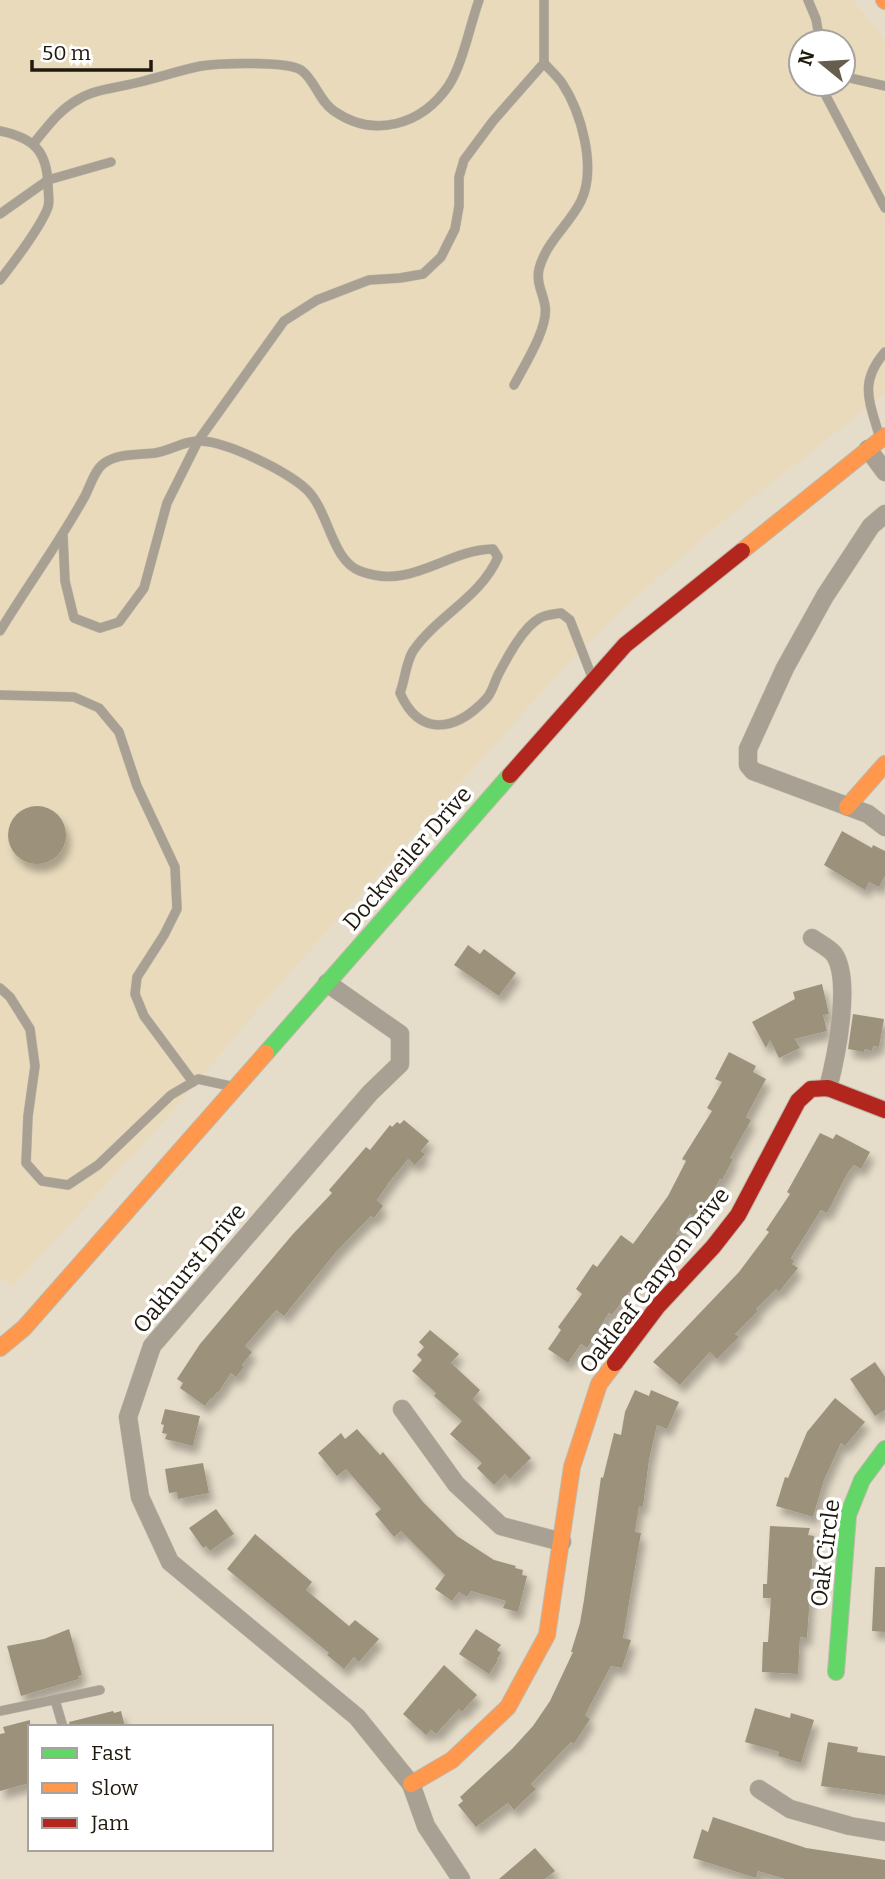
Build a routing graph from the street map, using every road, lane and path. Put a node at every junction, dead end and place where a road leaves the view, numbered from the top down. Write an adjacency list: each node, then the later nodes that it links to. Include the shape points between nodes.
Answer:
1 (479, 0): 10 (lane, via 449,85 424,110 399,125 352,121 332,110 300,70 286,65 201,66 82,97 61,110)
2 (544, 0): 5 (lane)
3 (808, 0): 4 (lane)
4 (818, 28)
5 (544, 63): 17 (lane, via 562,83 578,116 587,146 586,181 581,200 544,254 538,273 544,317); 18 (lane, via 464,160 455,229 441,257 423,274 369,280 317,300 284,321)
6 (857, 80): 7 (lane)
7 (885, 86)
8 (827, 98): 13 (lane)
9 (0, 131): 10 (lane)
10 (34, 143): 12 (lane)
11 (111, 162): 12 (lane)
12 (48, 180): 14 (lane); 15 (lane, via 49,205)
13 (885, 208)
14 (0, 214)
15 (0, 280)
16 (885, 352): 19 (lane, via 869,378 867,395)
17 (514, 385)
18 (198, 440): 22 (lane, via 101,465); 22 (lane, via 167,503 144,588 119,622 100,628 74,618 65,581); 24 (lane, via 241,452 297,481 314,496 340,554 356,570 399,578 493,549 498,557 482,585 444,616 411,655 400,693 424,723 438,727 460,720 488,698 521,636 550,615 561,613 570,620)
19 (878, 442): 20 (street); 24 (street, Dockweiler Drive, via 625,645)
20 (885, 472)
21 (885, 514): 27 (street, via 871,526 825,596 785,668 748,750 753,771)
22 (63, 536): 23 (lane)
23 (0, 631)
24 (593, 681): 30 (street, Dockweiler Drive)
25 (0, 695): 32 (lane, via 74,697 99,708 119,732 137,786 175,867 177,909 137,976 135,994 144,1016)
26 (885, 764): 27 (street)
27 (847, 807): 28 (street, via 868,814)
28 (885, 827)
29 (813, 938): 34 (street, via 833,953 842,973 838,1054)
30 (327, 983): 33 (street, Dockweiler Drive); 45 (street, Oakhurst Drive, via 400,1034 400,1063 152,1346 128,1417 140,1497 170,1562 356,1717)
31 (0, 988): 32 (lane, via 30,1029 35,1066 26,1163 42,1181 68,1185 98,1165 171,1095)
32 (193, 1082): 33 (lane, via 198,1079)
33 (235, 1087): 36 (street, Dockweiler Drive, via 23,1328)
34 (828, 1087): 35 (street); 39 (street, Oakleaf Canyon Drive, via 811,1089 798,1101 738,1215 658,1306 600,1384 572,1467)
35 (885, 1110)
36 (0, 1348)
37 (401, 1409): 39 (street, via 456,1484 500,1526)
38 (885, 1449): 40 (street, Oak Circle, via 853,1495 848,1515)
39 (562, 1542): 45 (street, Oakleaf Canyon Drive, via 547,1635 508,1707 452,1759)
40 (836, 1672)
41 (100, 1690): 42 (lane)
42 (55, 1700): 43 (lane); 44 (lane)
43 (1, 1708)
44 (62, 1725)
45 (411, 1784): 48 (street, Oakhurst Drive, via 426,1826)
46 (759, 1789): 47 (street, via 790,1809)
47 (885, 1832)
48 (461, 1879)

